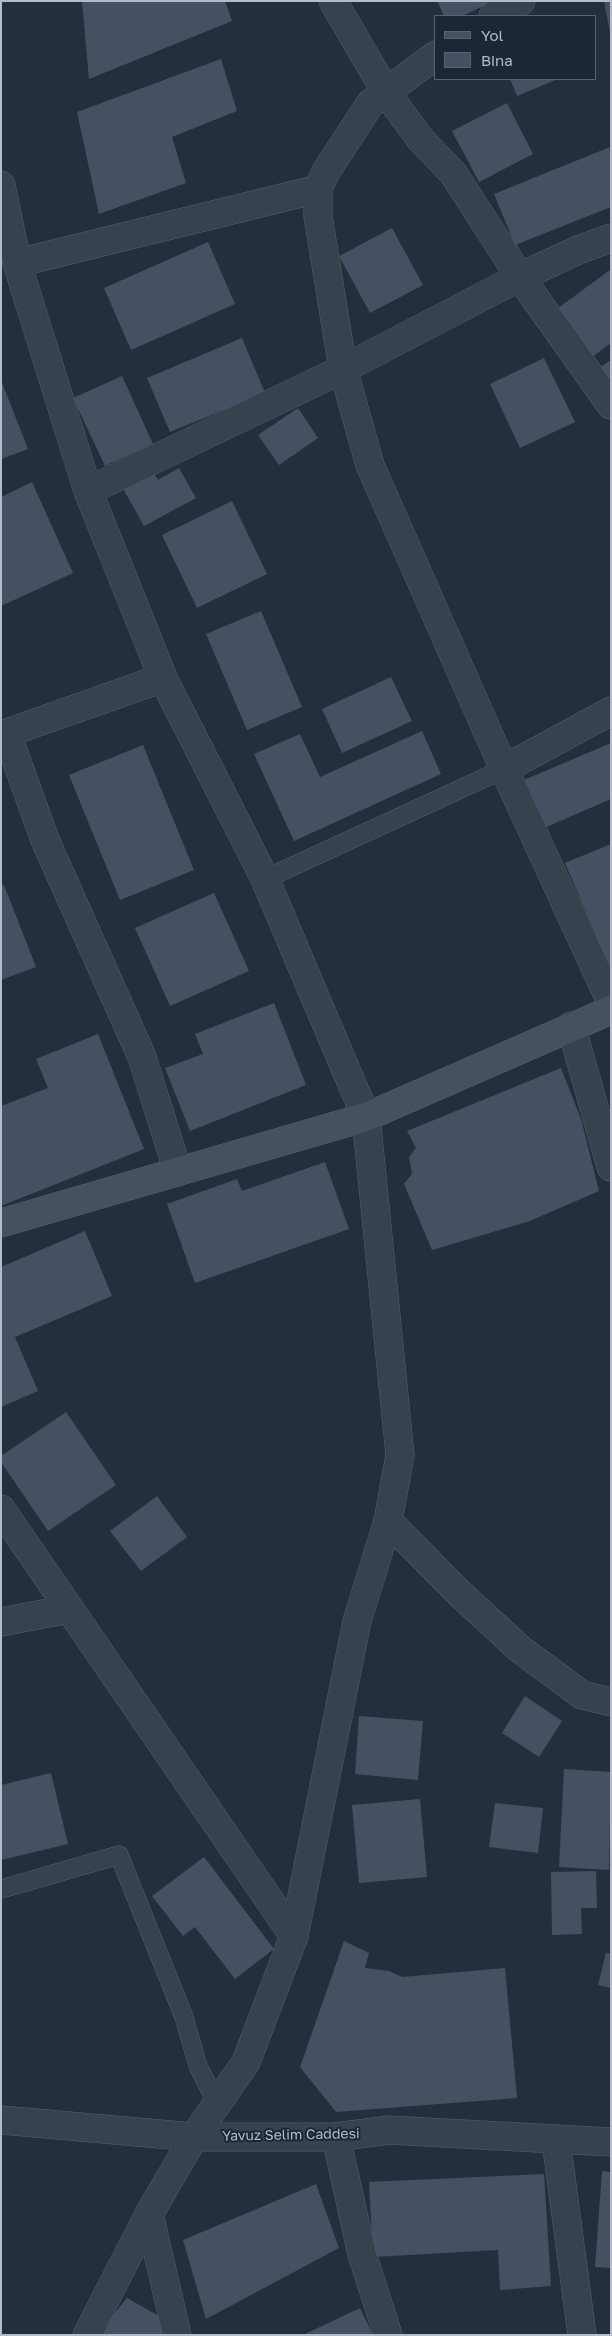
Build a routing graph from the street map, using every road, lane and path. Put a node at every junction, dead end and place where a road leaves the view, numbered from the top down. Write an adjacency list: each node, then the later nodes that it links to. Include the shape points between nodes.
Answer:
1 (333, 1): 5 (street)
2 (521, 1): 3 (street)
3 (495, 15)
4 (434, 57): 5 (street)
5 (386, 94): 7 (street, via 370,104); 10 (street, via 453,173)
6 (1, 185): 9 (street)
7 (318, 189): 9 (street); 11 (street, via 318,216)
8 (611, 238): 10 (street)
9 (17, 263): 13 (street)
10 (520, 277): 11 (street); 12 (street)
11 (344, 369): 13 (street); 17 (street, via 370,466)
12 (611, 405)
13 (88, 491): 14 (street)
14 (163, 678): 16 (street); 18 (street)
15 (611, 711): 17 (street)
16 (4, 734): 24 (street, via 45,840 142,1057)
17 (504, 769): 18 (lane); 19 (street)
18 (265, 879): 22 (street)
19 (611, 1002)
20 (611, 1010): 21 (main road)
21 (571, 1026): 22 (main road); 23 (street)
22 (366, 1117): 24 (main road); 27 (street, via 400,1455)
23 (611, 1167)
24 (178, 1172): 25 (main road)
25 (1, 1223)
26 (1, 1509): 28 (street)
27 (388, 1521): 30 (street, via 520,1649 582,1695); 32 (street, via 357,1621)
28 (68, 1609): 29 (street); 32 (street)
29 (1, 1622)
30 (611, 1702)
31 (1, 1889): 33 (lane, via 119,1855 184,2018 198,2066)
32 (294, 1936): 33 (street, via 246,2062)
33 (217, 2104): 35 (street)
34 (1, 2120): 35 (street, Yavuz Selim Caddesi)
35 (194, 2137): 36 (street, Yavuz Selim Caddesi); 39 (street)
36 (336, 2137): 37 (street, Yavuz Selim Caddesi, via 389,2130); 42 (street, via 362,2254)
37 (556, 2140): 38 (street, Yavuz Selim Caddesi); 43 (street)
38 (611, 2142)
39 (149, 2214): 40 (street); 41 (street)
40 (87, 2335)
41 (177, 2335)
42 (388, 2335)
43 (582, 2335)

